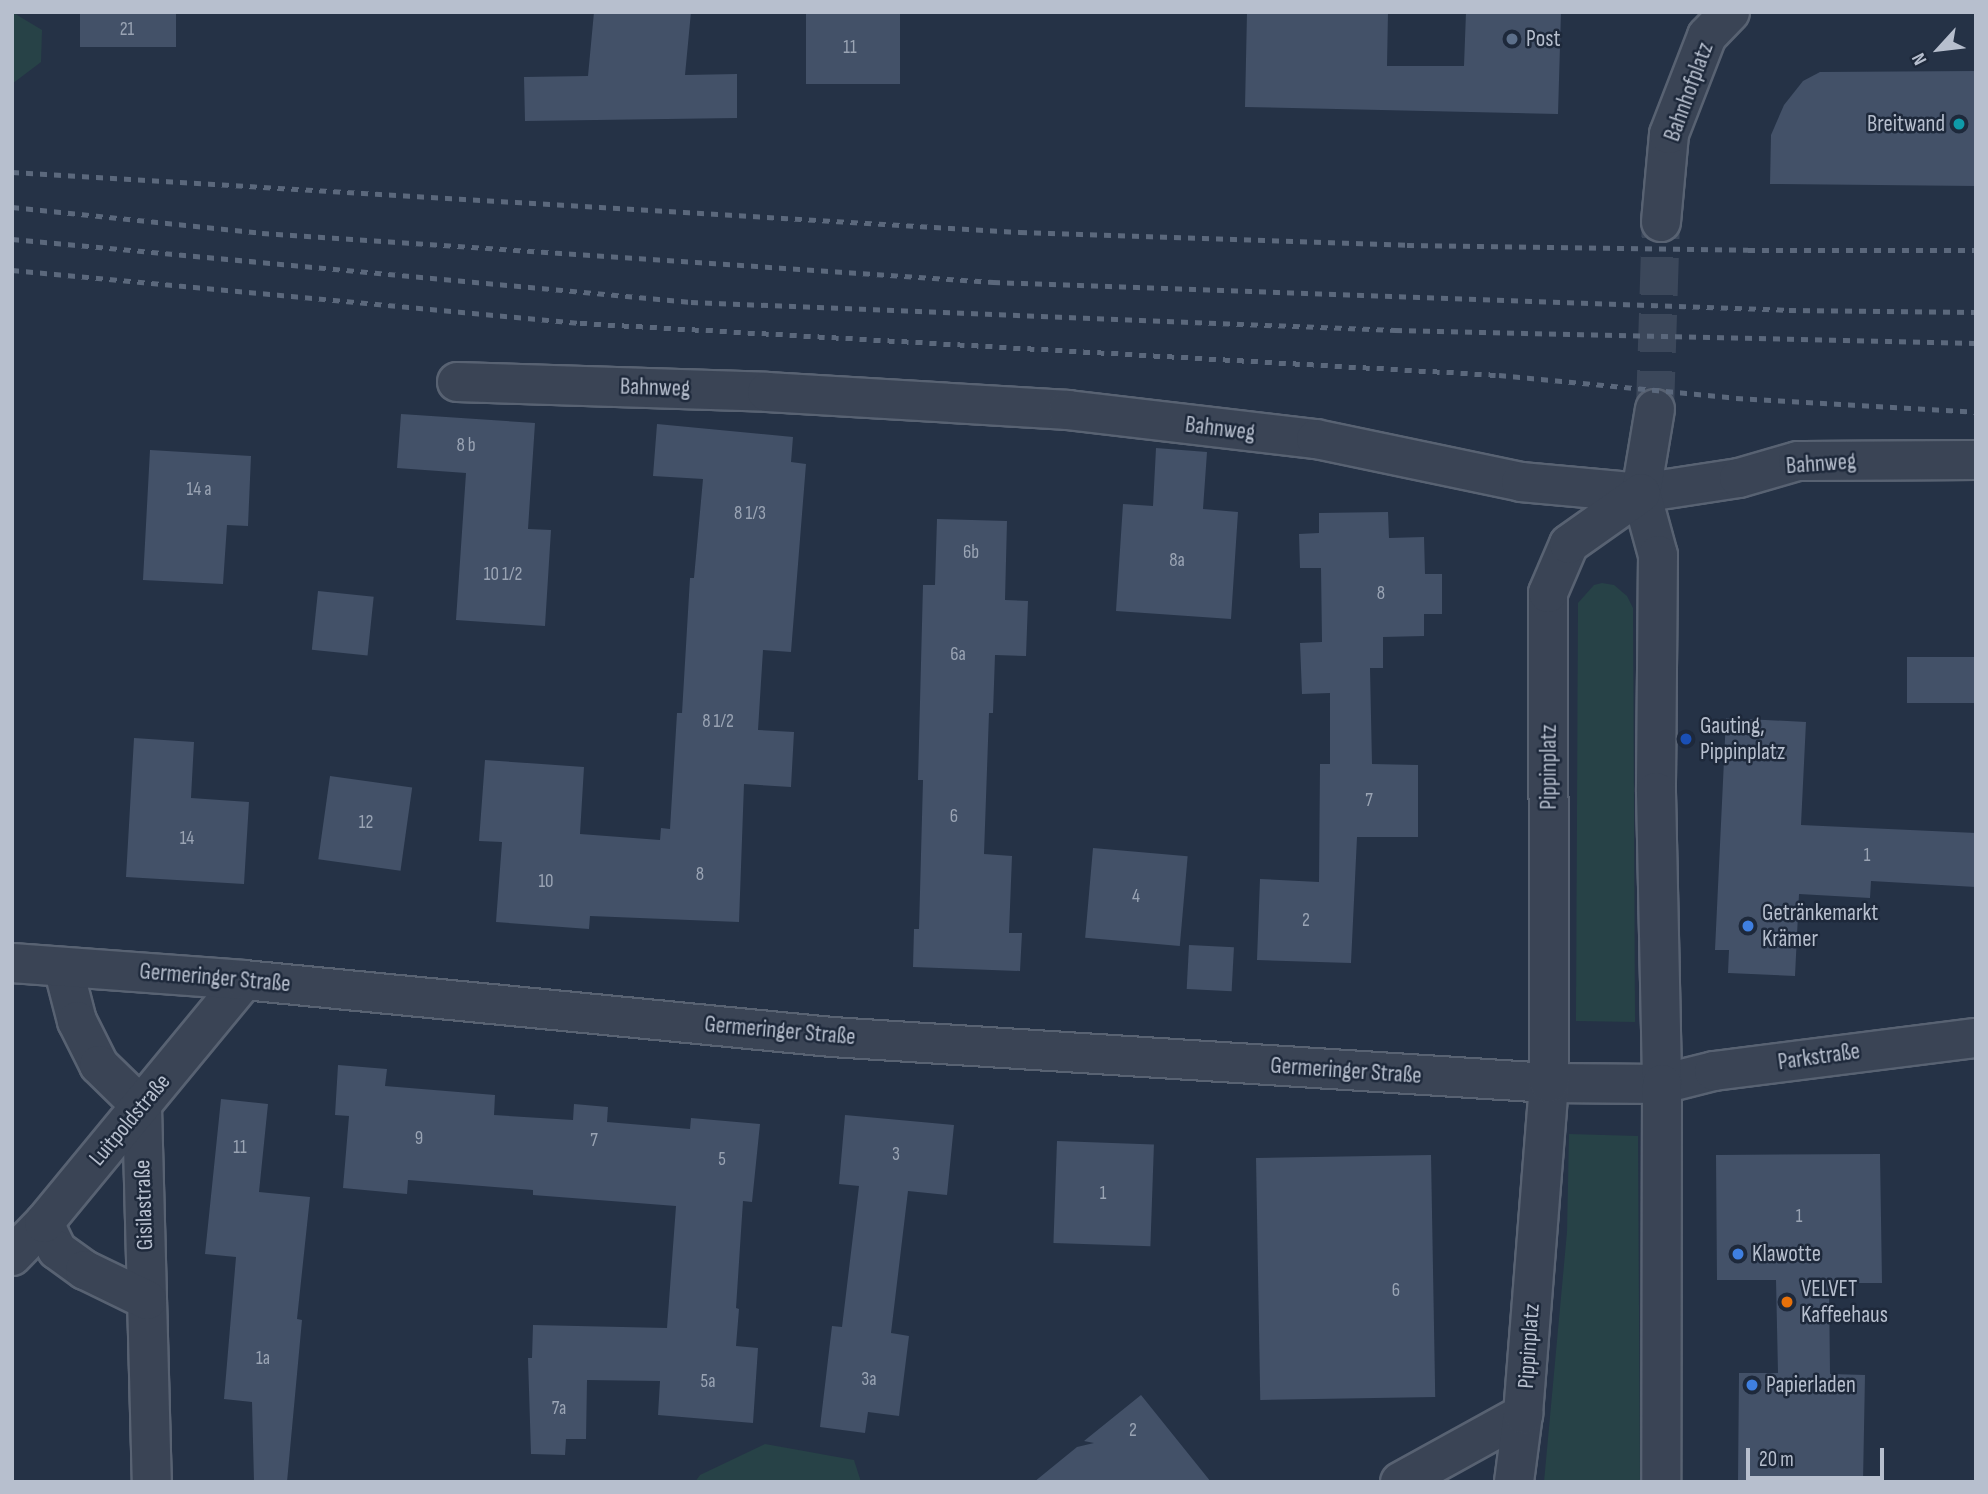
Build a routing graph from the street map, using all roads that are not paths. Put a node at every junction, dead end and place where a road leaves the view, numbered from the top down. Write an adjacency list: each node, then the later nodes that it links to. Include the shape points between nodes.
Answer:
1 (1730, 12): 2 (street, Bahnhofplatz, via 1707,36 1670,134)
2 (1661, 222)
3 (457, 382): 6 (street, Bahnweg, via 767,392 1068,410 1316,439 1521,482)
4 (1656, 409): 6 (street)
5 (1976, 460): 6 (street, Bahnweg, via 1798,461 1739,478)
6 (1641, 493): 11 (street, Pippinplatz, via 1569,544 1548,593); 12 (street, via 1658,555 1656,792)
7 (12, 963): 8 (street, Germeringer Straße)
8 (64, 967): 9 (street, Germeringer Straße); 13 (street, via 76,1021 99,1065)
9 (244, 980): 11 (street, Germeringer Straße, via 832,1037); 13 (street, Luitpoldstraße)
10 (1976, 1038): 12 (street, Parkstraße, via 1714,1071)
11 (1549, 1083): 12 (street); 17 (street, Pippinplatz)
12 (1662, 1084): 21 (street)
13 (142, 1107): 14 (street, Luitpoldstraße); 16 (street, Gisilastraße)
14 (44, 1223): 15 (street, Luitpoldstraße); 16 (street, via 57,1250)
15 (12, 1256)
16 (147, 1300): 18 (street, Gisilastraße)
17 (1523, 1414): 19 (street); 20 (street, Pippinplatz)
18 (152, 1482)
19 (1400, 1482)
20 (1514, 1482)
21 (1661, 1482)

